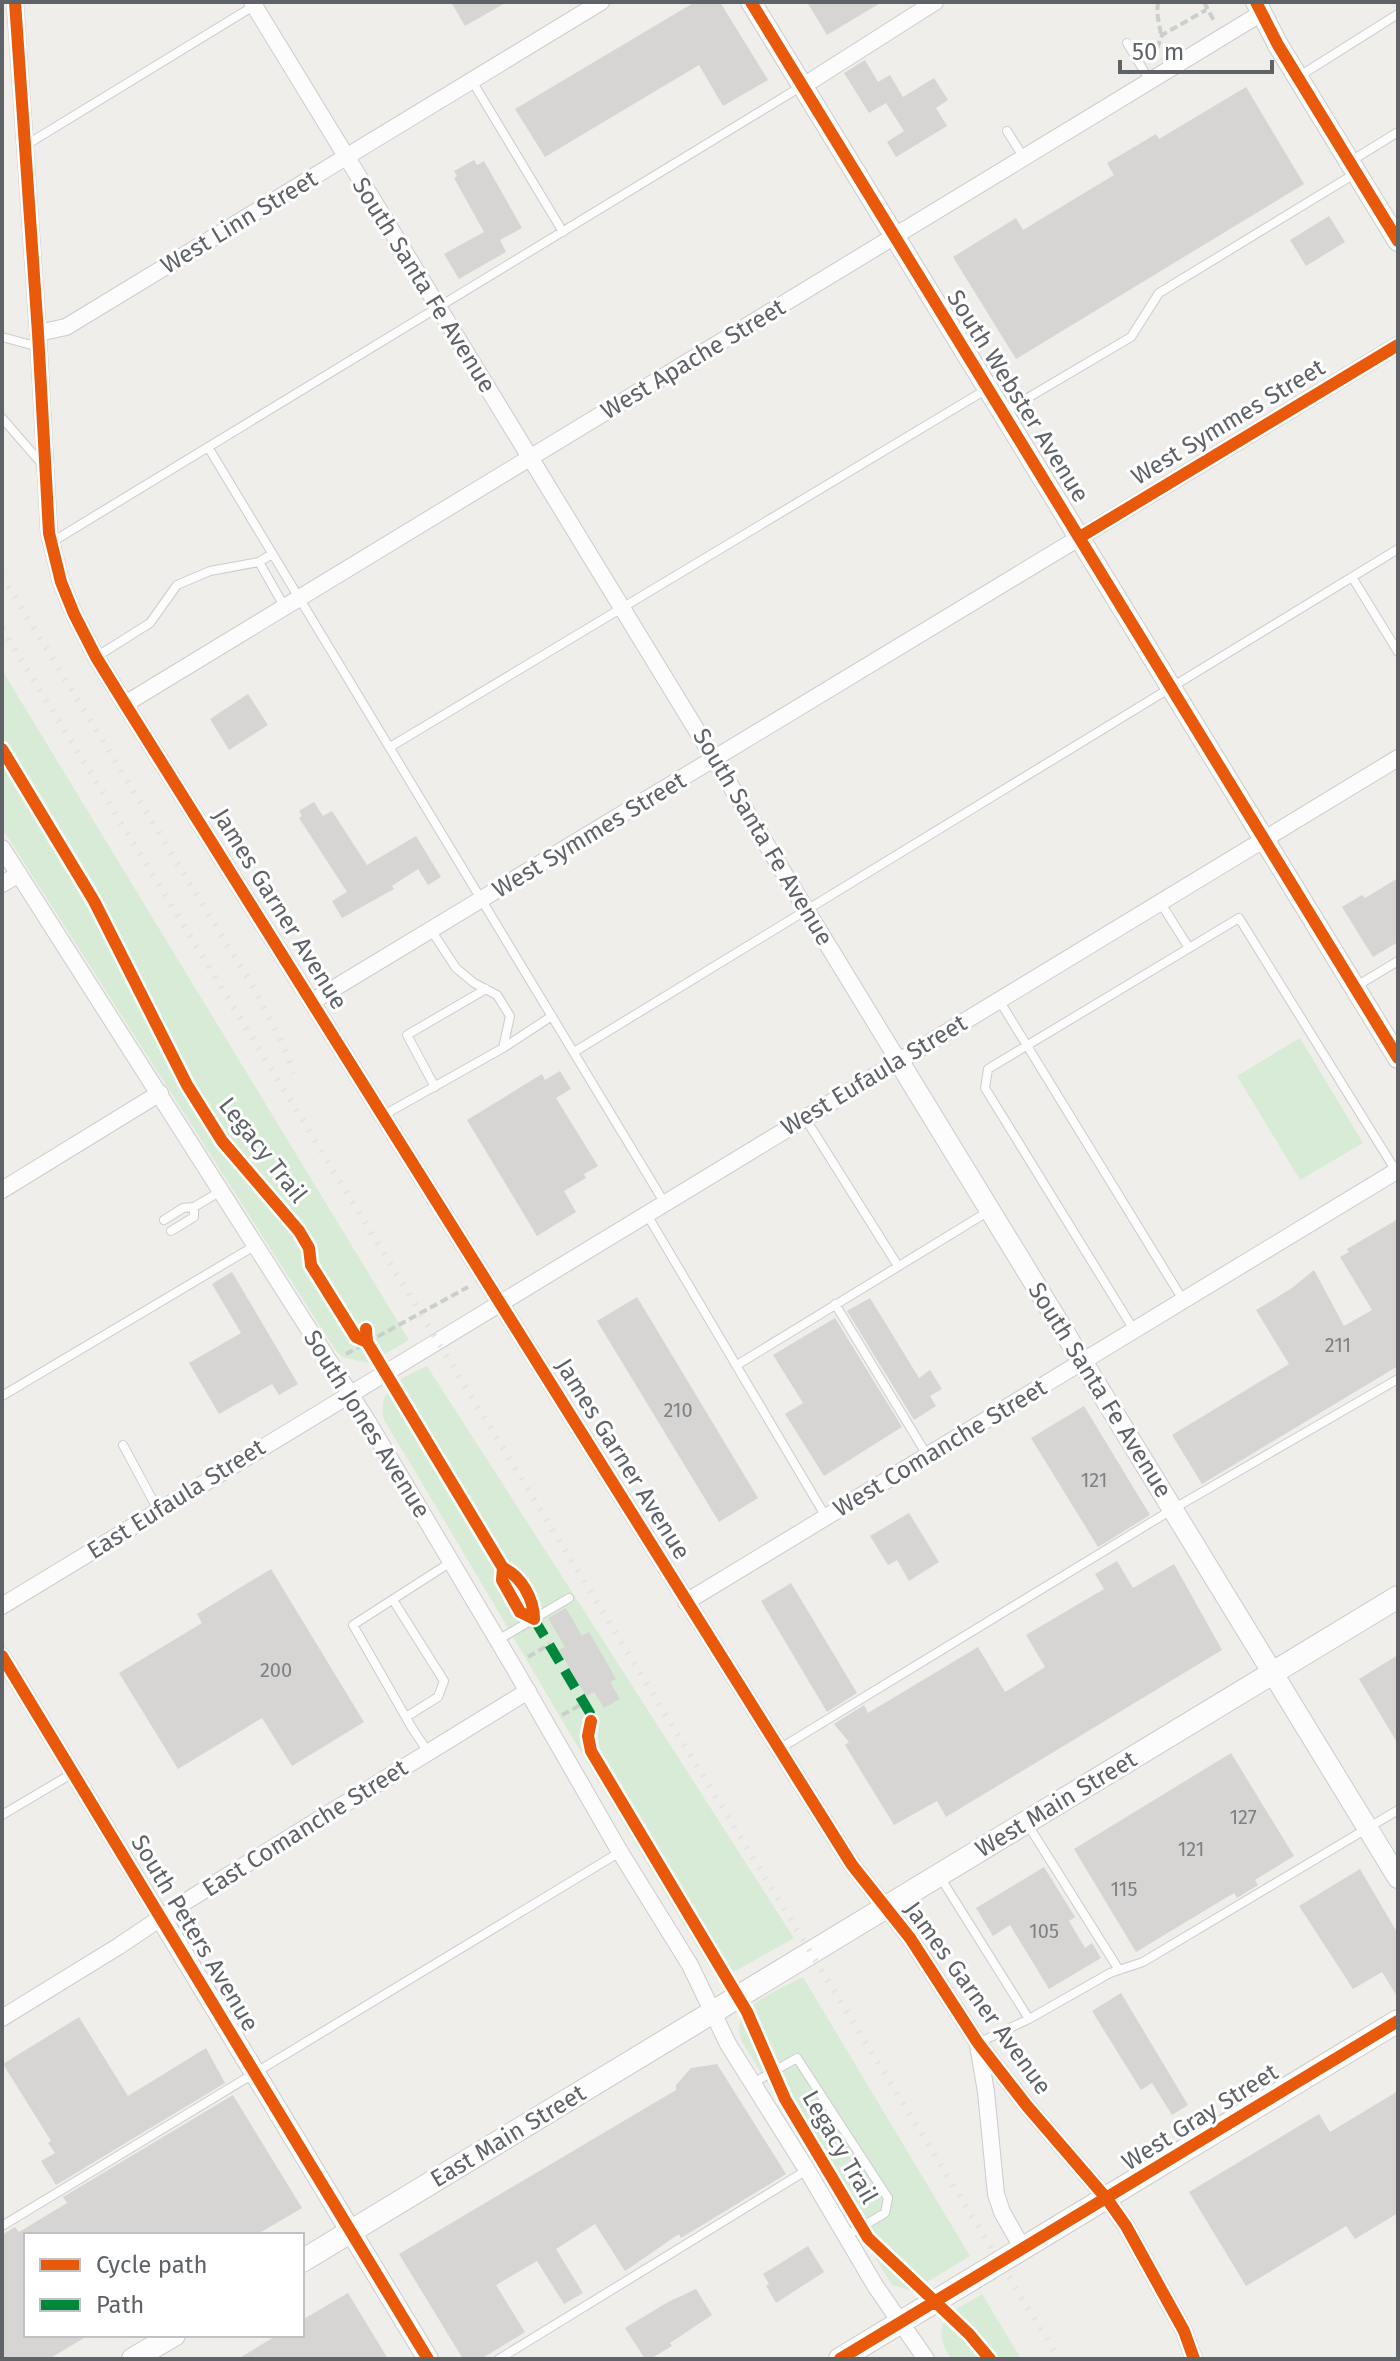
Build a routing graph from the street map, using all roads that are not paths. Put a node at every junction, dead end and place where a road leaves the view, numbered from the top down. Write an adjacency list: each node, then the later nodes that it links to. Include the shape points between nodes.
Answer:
1 (15, 2): 15 (street, James Garner Avenue)
2 (601, 2): 11 (street, West Linn Street)
3 (751, 2): 12 (street, South Webster Avenue)
4 (935, 2): 12 (street)
5 (255, 3): 15 (lane); 16 (street, South Santa Fe Avenue)
6 (1258, 8): 9 (street, West Apache Street); 10 (street)
7 (1398, 14): 10 (lane)
8 (1127, 43): 9 (lane)
9 (1146, 75): 17 (street, West Apache Street)
10 (1298, 77): 18 (street)
11 (472, 80): 16 (street, West Linn Street); 19 (lane)
12 (803, 86): 19 (lane); 20 (street, South Webster Avenue)
13 (1007, 131): 17 (lane)
14 (1398, 132): 18 (lane)
15 (25, 145): 24 (street, James Garner Avenue)
16 (345, 157): 22 (street, South Santa Fe Avenue); 24 (street, West Linn Street)
17 (1025, 158): 20 (street, West Apache Street)
18 (1353, 168): 21 (street); 27 (lane, via 1159,293 1131,337)
19 (563, 232): 22 (lane)
20 (895, 238): 26 (street, South Webster Avenue); 30 (street, West Apache Street)
21 (1398, 241)
22 (438, 308): 29 (lane); 30 (street, South Santa Fe Avenue)
23 (2, 337): 24 (lane)
24 (38, 340): 31 (street, James Garner Avenue)
25 (1398, 345): 32 (street, West Symmes Street)
26 (988, 388): 27 (street, South Webster Avenue); 39 (lane)
27 (1003, 413): 32 (street, South Webster Avenue)
28 (2, 418): 31 (lane)
29 (208, 447): 33 (lane); 35 (lane)
30 (530, 457): 38 (street, West Apache Street); 39 (street, South Santa Fe Avenue)
31 (45, 468): 33 (street, James Garner Avenue)
32 (1080, 537): 42 (street, South Webster Avenue); 46 (street, West Symmes Street)
33 (52, 549): 41 (street, James Garner Avenue, via 70,604)
34 (1398, 549): 37 (lane)
35 (272, 554): 36 (lane); 38 (lane)
36 (259, 562): 38 (lane); 41 (lane, via 177,585 150,623)
37 (1352, 577): 40 (lane); 42 (lane)
38 (291, 602): 43 (street, West Apache Street); 44 (lane)
39 (623, 608): 44 (lane); 46 (street, South Santa Fe Avenue)
40 (1398, 652)
41 (96, 657): 43 (street, James Garner Avenue)
42 (1171, 687): 47 (street, South Webster Avenue); 53 (lane)
43 (125, 704): 60 (street, James Garner Avenue)
44 (390, 747): 51 (lane)
45 (1398, 758): 47 (street, West Eufaula Street)
46 (716, 759): 51 (street, West Symmes Street); 53 (street, South Santa Fe Avenue)
47 (1264, 839): 52 (street, West Eufaula Street); 57 (street, South Webster Avenue)
48 (2, 848): 49 (street, South Jones Avenue)
49 (19, 874): 50 (street); 68 (street, South Jones Avenue)
50 (2, 884)
51 (482, 900): 54 (street, West Symmes Street); 61 (lane)
52 (1160, 902): 55 (lane); 59 (street, West Eufaula Street)
53 (807, 909): 64 (lane); 66 (street, South Santa Fe Avenue)
54 (431, 930): 58 (lane, via 456,968); 60 (street, West Symmes Street)
55 (1189, 948): 62 (lane); 71 (lane, via 1239,918)
56 (1398, 961): 57 (lane)
57 (1355, 987): 65 (street, South Webster Avenue)
58 (486, 989): 63 (lane, via 497,995 510,1016); 67 (lane, via 407,1035)
59 (998, 999): 62 (lane); 66 (street, West Eufaula Street)
60 (313, 1001): 69 (street, James Garner Avenue)
61 (552, 1016): 63 (lane); 64 (lane)
62 (1026, 1046): 82 (lane); 85 (lane, via 988,1069 985,1088)
63 (503, 1048): 67 (lane)
64 (574, 1052): 74 (lane)
65 (1398, 1058)
66 (898, 1060): 70 (street, West Eufaula Street); 76 (street, South Santa Fe Avenue)
67 (435, 1087): 69 (lane)
68 (160, 1093): 72 (street); 73 (street, South Jones Avenue)
69 (382, 1116): 83 (street, James Garner Avenue)
70 (804, 1117): 74 (street, West Eufaula Street); 81 (lane)
71 (1397, 1170): 82 (street, West Comanche Street)
72 (2, 1190)
73 (222, 1190): 75 (lane); 80 (street, South Jones Avenue)
74 (664, 1202): 77 (street, West Eufaula Street)
75 (194, 1207): 78 (lane); 79 (lane, via 194,1217)
76 (990, 1211): 81 (lane); 86 (street, South Santa Fe Avenue)
77 (646, 1213): 83 (street, West Eufaula Street); 87 (lane)
78 (164, 1220)
79 (171, 1231)
80 (256, 1245): 89 (street, South Jones Avenue); 90 (lane)
81 (898, 1266): 84 (lane)
82 (1183, 1300): 85 (street, West Comanche Street)
83 (499, 1302): 89 (street, West Eufaula Street); 100 (street, James Garner Avenue)
84 (835, 1304): 87 (lane); 92 (lane)
85 (1134, 1330): 86 (street, West Comanche Street)
86 (1082, 1362): 92 (street, West Comanche Street); 93 (street, South Santa Fe Avenue)
87 (737, 1365): 95 (lane)
88 (1398, 1379): 93 (lane)
89 (349, 1393): 94 (street, East Eufaula Street); 96 (street, South Jones Avenue)
90 (2, 1396)
91 (123, 1445): 94 (lane)
92 (927, 1456): 95 (street, West Comanche Street)
93 (1173, 1509): 104 (street, South Santa Fe Avenue); 107 (lane)
94 (158, 1510): 101 (street, East Eufaula Street)
95 (826, 1517): 100 (street, West Comanche Street)
96 (452, 1562): 99 (lane); 102 (street, South Jones Avenue)
97 (1398, 1597): 104 (main road, West Main Street)
98 (569, 1598): 102 (lane)
99 (393, 1600): 106 (lane, via 444,1681 438,1697); 106 (lane, via 353,1625)
100 (686, 1602): 107 (street, James Garner Avenue)
101 (2, 1606)
102 (498, 1640): 105 (street, South Jones Avenue)
103 (2, 1656): 109 (street, South Peters Avenue)
104 (1272, 1673): 112 (main road, West Main Street); 113 (street, South Santa Fe Avenue)
105 (528, 1691): 108 (street, East Comanche Street); 114 (street, South Jones Avenue)
106 (406, 1717): 108 (lane)
107 (779, 1749): 117 (street, James Garner Avenue, via 852,1865)
108 (428, 1752): 118 (street, East Comanche Street)
109 (73, 1773): 111 (lane); 118 (street, South Peters Avenue)
110 (1398, 1810): 113 (lane)
111 (2, 1815)
112 (1026, 1822): 115 (main road, West Main Street); 119 (lane)
113 (1367, 1828): 116 (street, South Santa Fe Avenue); 119 (lane, via 1143,1962)
114 (620, 1852): 120 (street, South Jones Avenue); 125 (lane)
115 (938, 1875): 117 (main road, West Main Street); 122 (lane)
116 (1398, 1878)
117 (886, 1907): 120 (main road, West Main Street); 124 (street, James Garner Avenue)
118 (161, 1918): 121 (street, East Comanche Street); 125 (street, South Peters Avenue)
119 (1119, 1970): 122 (lane)
120 (713, 2011): 126 (street, South Jones Avenue); 130 (main road, East Main Street)
121 (2, 2018)
122 (1029, 2019): 124 (lane)
123 (1398, 2021): 128 (main road, West Gray Street)
124 (978, 2043): 128 (street, James Garner Avenue); 132 (street, James Garner Avenue, via 996,2194)
125 (253, 2075): 129 (lane); 130 (street, South Peters Avenue)
126 (753, 2083): 127 (street, South Jones Avenue); 131 (lane, via 797,2058 888,2198 885,2213)
127 (807, 2170): 131 (street, South Jones Avenue); 138 (lane)
128 (1107, 2199): 132 (main road, West Gray Street); 141 (street, James Garner Avenue, via 1176,2317)
129 (2, 2226)
130 (351, 2232): 133 (main road, East Main Street); 137 (street, South Peters Avenue)
131 (846, 2236): 134 (street, South Jones Avenue)
132 (1023, 2249): 134 (main road, West Gray Street)
133 (304, 2260)
134 (900, 2321): 139 (main road, West Gray Street); 140 (street, South Jones Avenue)
135 (171, 2337): 136 (main road)
136 (133, 2359)
137 (428, 2359)
138 (499, 2359)
139 (840, 2359)
140 (926, 2359)
141 (1194, 2359)

